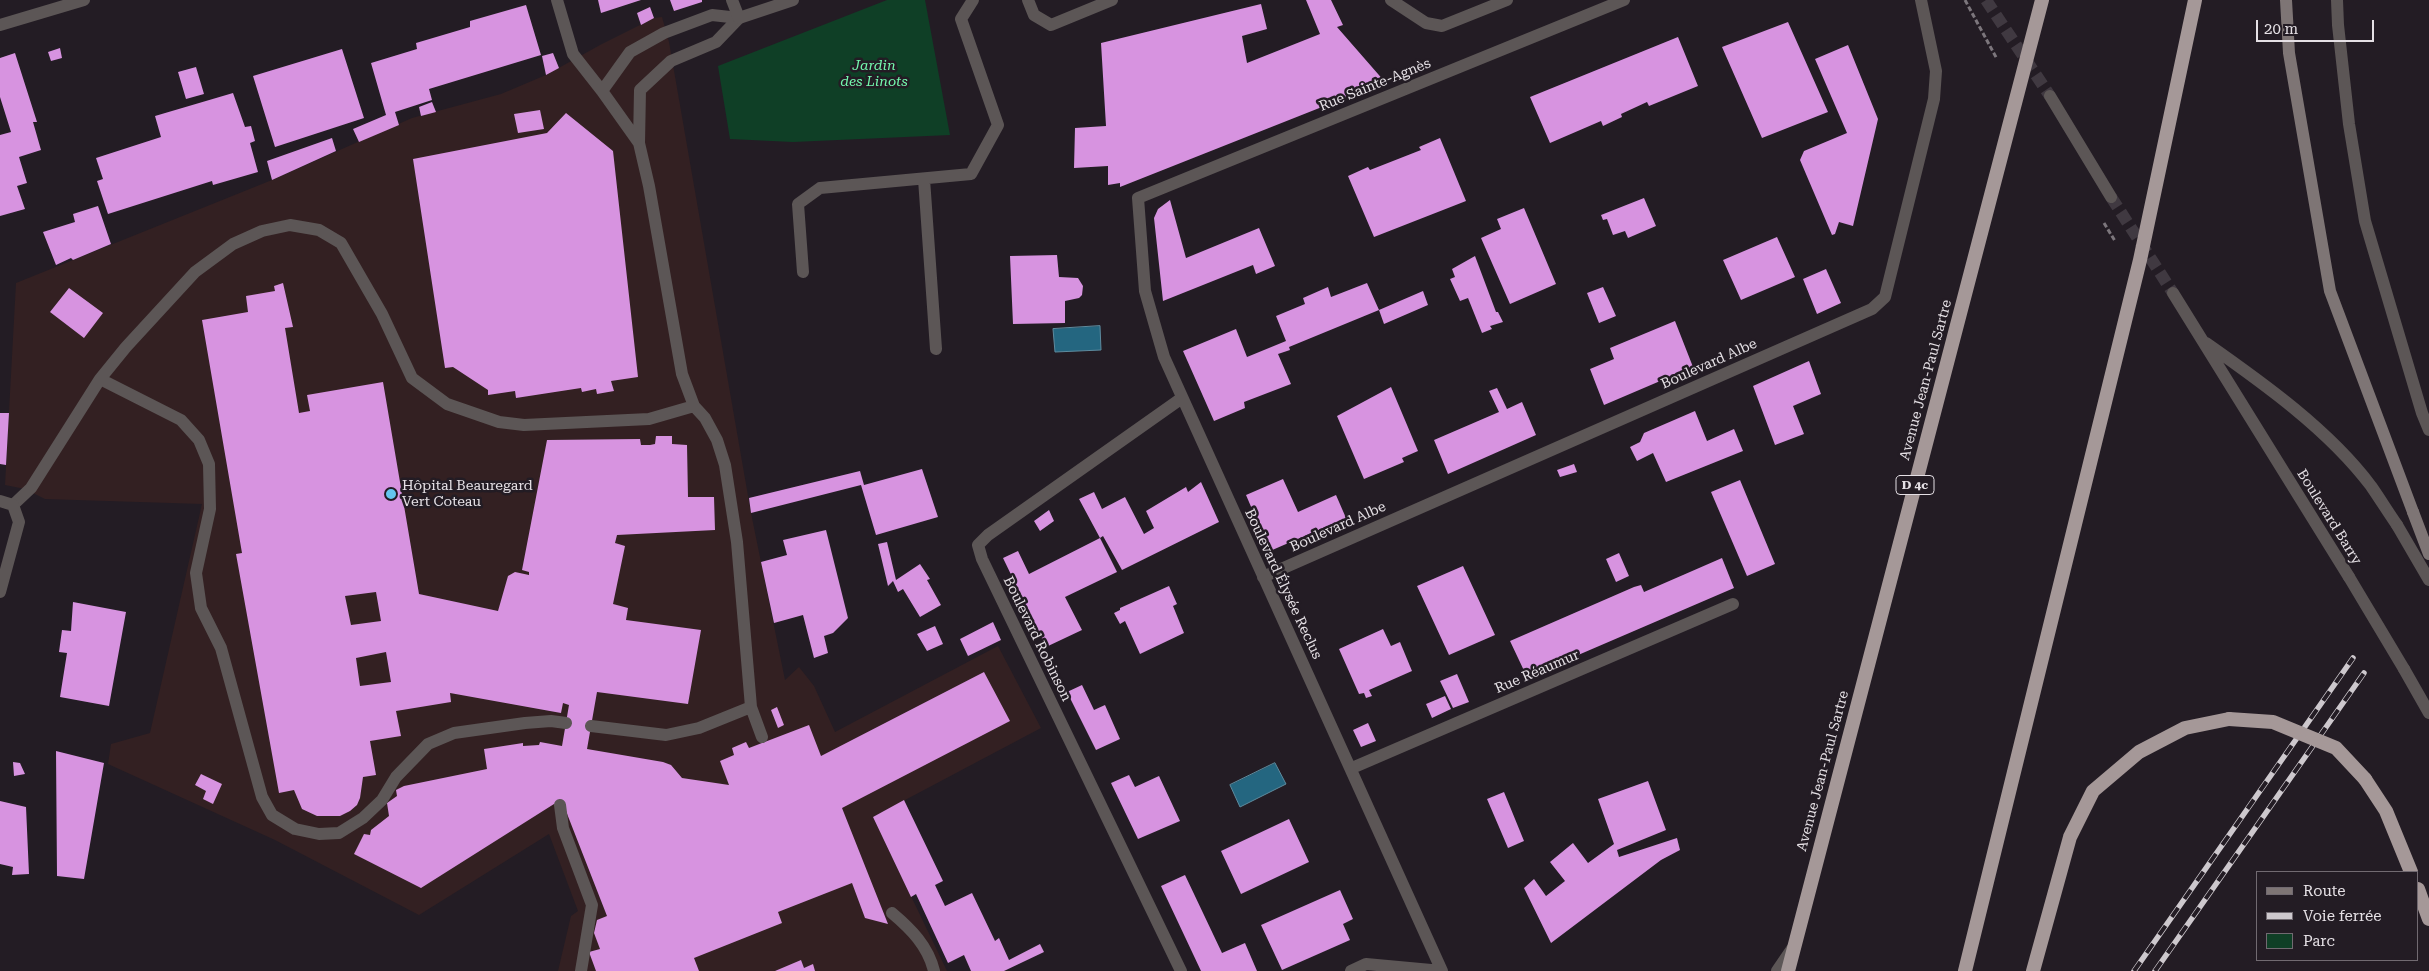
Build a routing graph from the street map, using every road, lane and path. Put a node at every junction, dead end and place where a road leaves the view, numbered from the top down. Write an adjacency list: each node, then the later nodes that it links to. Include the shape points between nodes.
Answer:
1 (84, 0): 17 (street)
2 (557, 0): 18 (street, via 573,54)
3 (732, 0): 16 (street)
4 (793, 0): 16 (street)
5 (973, 0): 21 (street, via 961,19 998,125 971,174)
6 (1028, 0): 7 (street, via 1034,14 1051,25)
7 (1112, 0)
8 (1391, 0): 9 (street, via 1426,23 1442,26)
9 (1507, 0)
10 (1624, 0): 23 (street, Rue Sainte-Agnès)
11 (1921, 0): 35 (street, Boulevard Albe, via 1936,71 1934,99 1885,297 1872,309)
12 (2042, 0): 50 (highway, Avenue Jean-Paul Sartre / D 4c)
13 (2195, 0): 58 (highway, via 2140,260)
14 (2286, 0): 34 (main road, bridge, via 2289,53 2330,291)
15 (2338, 0): 31 (street, via 2349,124 2365,221)
16 (739, 18): 18 (street, via 712,15 664,33 630,52); 20 (street, via 716,42 671,61 640,90)
17 (0, 25)
18 (602, 91): 20 (street)
19 (2050, 96): 22 (street)
20 (639, 143): 30 (street, via 682,374)
21 (924, 179): 24 (street, via 820,188 798,204); 27 (street)
22 (2110, 197)
23 (1138, 198): 29 (street, Boulevard Élysée Reclus, via 1145,291 1164,358)
24 (803, 272)
25 (2173, 293): 26 (street, Boulevard Barry)
26 (2200, 338): 36 (street, Boulevard Barry, bridge, via 2270,388 2342,454 2371,486); 40 (street, Boulevard Barry, bridge, via 2349,577)
27 (936, 349)
28 (100, 379): 30 (street, via 195,272 233,244 262,231 290,225 319,230 341,243 382,314 412,378 447,404 500,422 524,425 649,419); 33 (street, via 31,488); 41 (street, via 181,420 199,440 209,464 210,509 196,573 201,608 221,648 262,797 272,815 296,829 318,834 339,833 363,818 382,800 396,776 428,744 463,732 525,722)
29 (1182, 398): 35 (street, Boulevard Élysée Reclus); 53 (street, Boulevard Robinson, via 978,545 986,568)
30 (694, 406): 39 (street, via 717,440 725,465 737,542)
31 (2429, 430)
32 (0, 501): 33 (street)
33 (13, 504): 37 (street, via 19,522)
34 (2429, 554)
35 (1263, 577): 44 (street, Boulevard Élysée Reclus)
36 (2429, 580)
37 (0, 592)
38 (1733, 604): 44 (street, Rue Réaumur)
39 (751, 707): 42 (street, via 699,728 666,734); 43 (street)
40 (2429, 713)
41 (566, 723)
42 (591, 726)
43 (762, 737)
44 (1352, 768): 55 (street, Boulevard Élysée Reclus)
45 (560, 805): 51 (street, via 563,828 592,905)
46 (2411, 871): 59 (highway, bridge, via 2386,811 2365,779 2336,748 2273,722 2230,719 2185,728 2139,752 2093,790 2070,837)
47 (2419, 892): 49 (highway)
48 (892, 913): 52 (street, via 913,931 931,959)
49 (2429, 918)
50 (1793, 947): 56 (street); 57 (highway, Avenue Jean-Paul Sartre / D 4c)
51 (581, 971)
52 (934, 971)
53 (1181, 971)
54 (1351, 971): 55 (street, via 1366,964)
55 (1442, 971)
56 (1777, 971)
57 (1788, 971)
58 (1965, 971)
59 (2034, 971)

